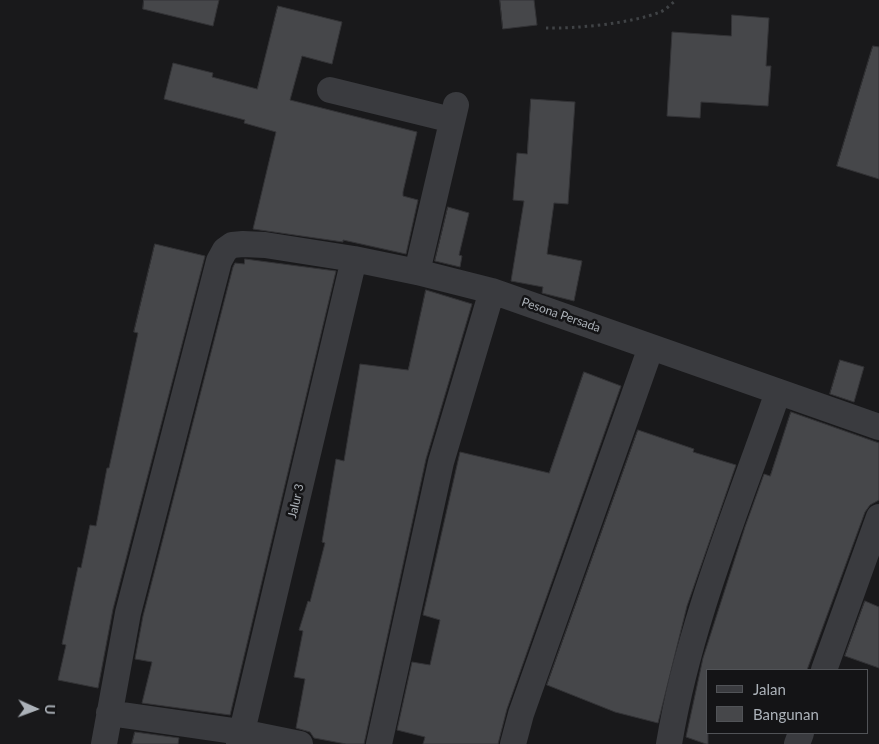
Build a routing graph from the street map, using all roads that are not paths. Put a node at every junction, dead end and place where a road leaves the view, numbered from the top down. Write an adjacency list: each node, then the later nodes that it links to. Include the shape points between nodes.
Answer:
1 (330, 90): 3 (street, via 454,112)
2 (354, 259): 3 (street, Pesona Persada); 10 (street, Pesona Persada, via 265,245 232,245 225,250 215,271 128,613); 11 (street, Jalur 3)
3 (418, 272): 4 (street, Pesona Persada)
4 (492, 291): 5 (street, Pesona Persada); 14 (street, via 441,462)
5 (651, 347): 6 (street, Pesona Persada); 15 (street)
6 (778, 392): 7 (street, Pesona Persada); 16 (street, via 706,599 674,712)
7 (879, 426)
8 (879, 517): 9 (street)
9 (824, 669)
10 (109, 713): 11 (street); 12 (street)
11 (240, 738): 13 (street)
12 (104, 744)
13 (300, 744)
14 (379, 744)
15 (513, 744)
16 (669, 744)

